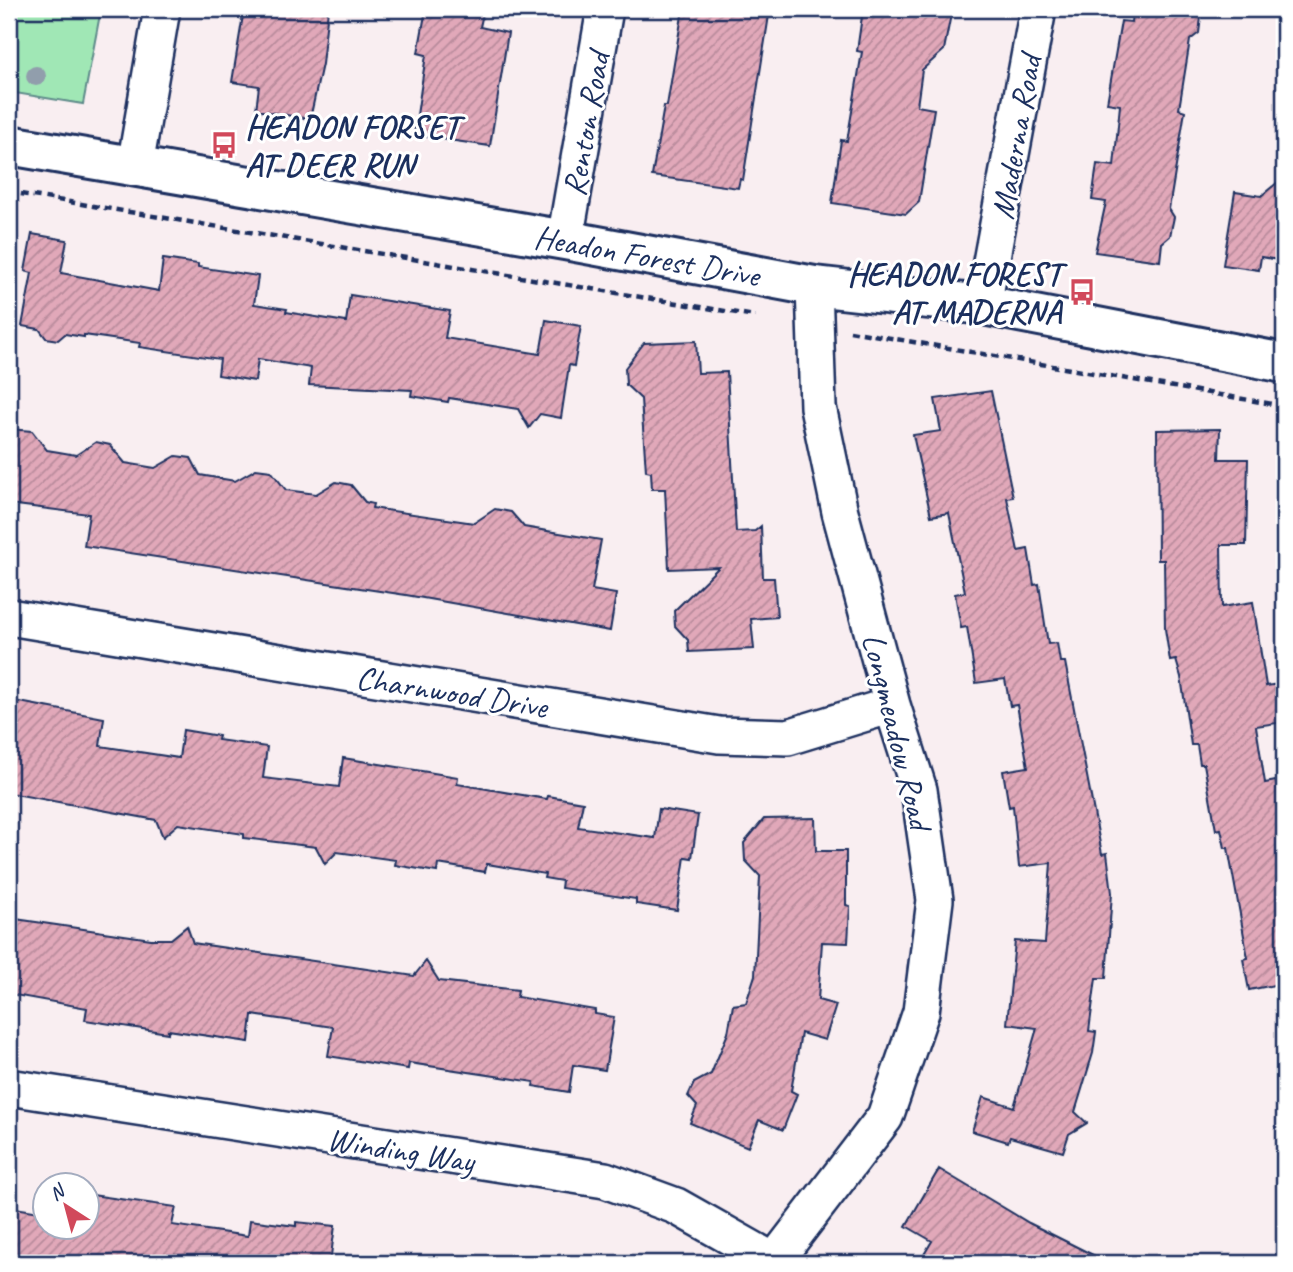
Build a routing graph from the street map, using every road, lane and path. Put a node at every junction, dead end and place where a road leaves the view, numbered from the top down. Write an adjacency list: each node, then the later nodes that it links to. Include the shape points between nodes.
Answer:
1 (162, 9): 5 (street)
2 (605, 9): 7 (street, Renton Road)
3 (1038, 9): 9 (street, Maderna Road)
4 (9, 145): 5 (street, Headon Forest Drive)
5 (135, 166): 7 (street, Headon Forest Drive)
6 (9, 192): 10 (path)
7 (565, 240): 8 (street, Headon Forest Drive)
8 (814, 286): 9 (street, Headon Forest Drive); 11 (street, Longmeadow Road)
9 (983, 305): 12 (street, Headon Forest Drive)
10 (761, 317)
11 (816, 326): 13 (path); 15 (street, Longmeadow Road, via 818,407 840,512)
12 (1284, 363)
13 (1284, 406)
14 (9, 617): 15 (street, Charnwood Drive, via 719,735 788,737)
15 (892, 705): 17 (street, Longmeadow Road, via 919,790 935,900 921,1012 885,1117)
16 (9, 1087): 17 (street, Winding Way, via 605,1180 676,1206)
17 (775, 1263)

